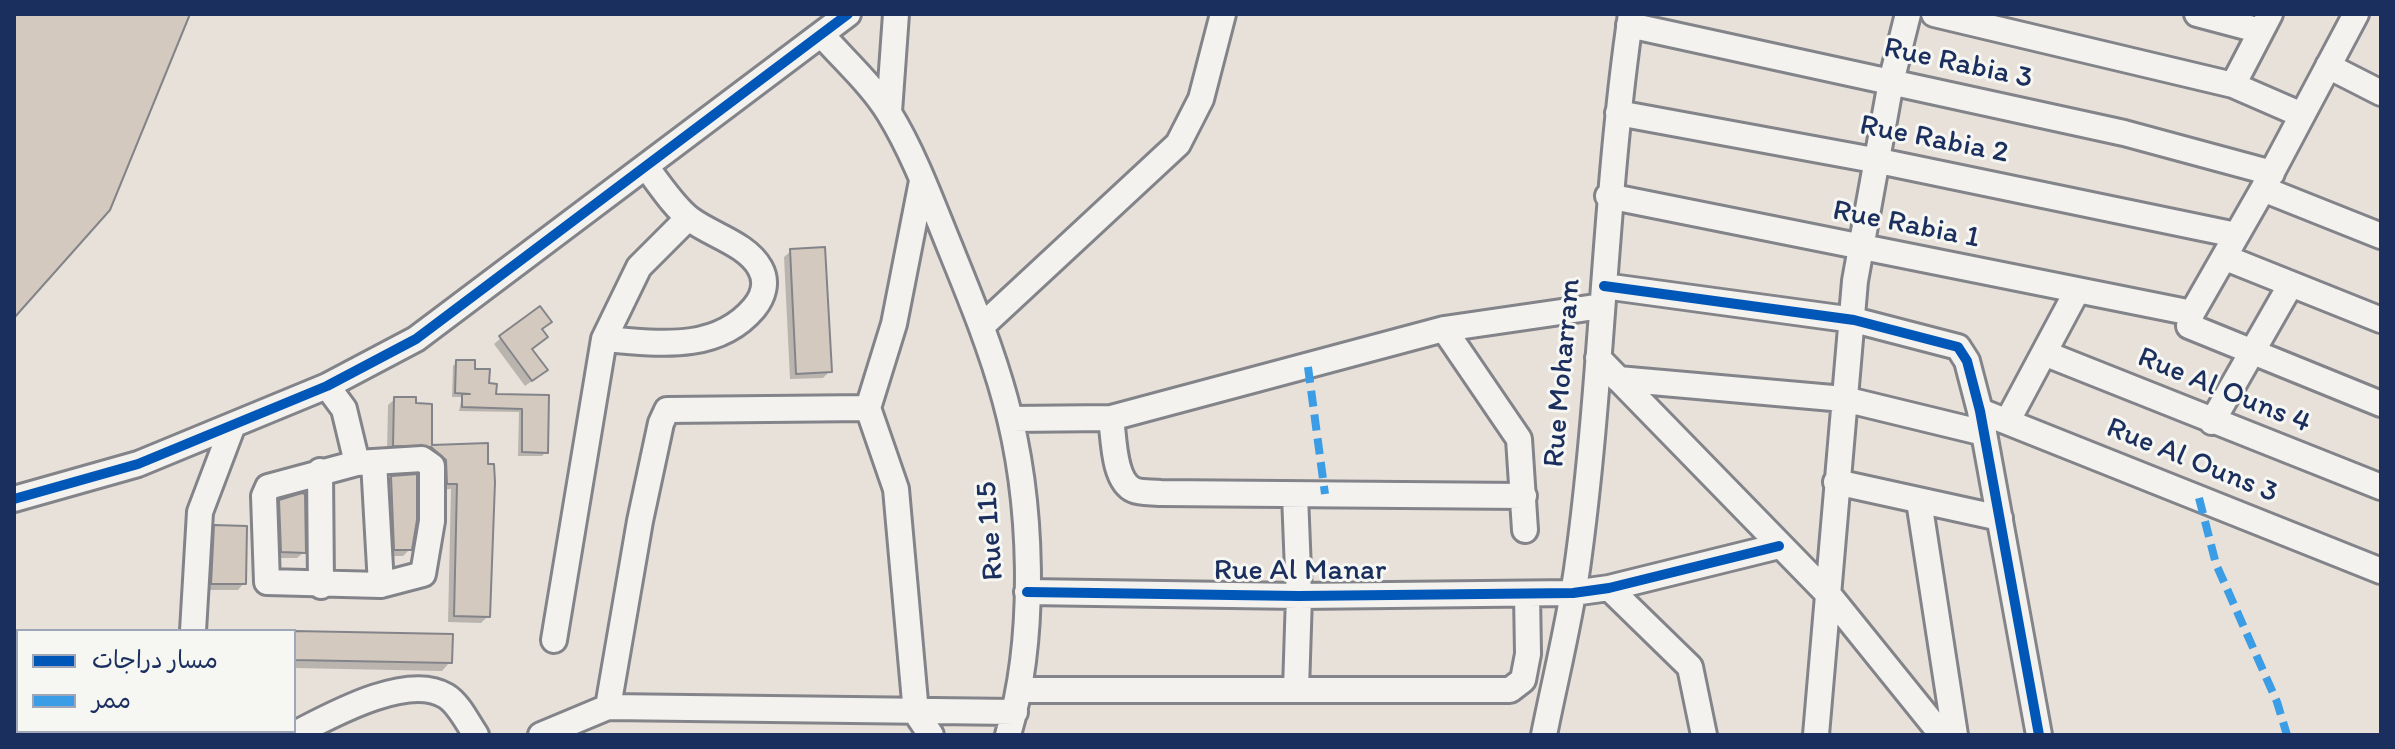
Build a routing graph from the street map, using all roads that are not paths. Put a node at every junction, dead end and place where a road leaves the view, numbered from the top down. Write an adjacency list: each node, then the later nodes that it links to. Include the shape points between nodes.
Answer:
1 (848, 14): 10 (street)
2 (896, 14): 15 (street)
3 (1223, 14): 34 (street, via 1201,99 1178,144)
4 (1908, 14): 12 (street)
5 (1934, 14): 13 (street)
6 (2197, 14): 9 (street)
7 (2356, 14): 11 (street)
8 (1630, 19): 12 (street, Rue Rabia 3); 16 (street, Rue Moharram)
9 (2266, 23): 13 (street)
10 (822, 35): 15 (street); 19 (street)
11 (2328, 66): 14 (street); 17 (street)
12 (1891, 82): 18 (street); 21 (street, Rue Rabia 3, via 2124,133)
13 (2233, 85): 17 (street)
14 (2381, 93)
15 (889, 112): 20 (street, Rue 115)
16 (1618, 113): 18 (street, Rue Rabia 2); 22 (street, Rue Moharram)
17 (2302, 115): 21 (street)
18 (1879, 161): 24 (street, Rue Rabia 2); 26 (street)
19 (644, 168): 23 (street); 41 (street, via 416,339)
20 (922, 181): 34 (street, Rue 115); 44 (street, via 894,324)
21 (2268, 181): 24 (street); 25 (street, Rue Rabia 3)
22 (1608, 196): 26 (street, Rue Rabia 1); 30 (street, Rue Moharram)
23 (687, 219): 36 (street, via 639,267); 36 (street, via 748,254 760,269 762,299 729,332 711,339)
24 (2236, 235): 27 (street)
25 (2381, 236)
26 (1860, 249): 29 (street, Rue Rabia 1); 32 (street)
27 (2226, 258): 28 (street); 31 (street)
28 (2291, 284): 33 (street); 38 (street)
29 (2077, 291): 31 (street, Rue Rabia 1); 37 (street)
30 (1603, 296): 32 (street); 35 (street); 39 (street, Rue Moharram)
31 (2191, 318): 38 (street, Rue Rabia 1, via 2192,329)
32 (1854, 320): 42 (street); 47 (street, via 1958,347 1967,361)
33 (2381, 320)
34 (982, 326): 46 (street, Rue 115)
35 (1444, 329): 45 (street); 56 (street, via 1519,439)
36 (604, 339): 72 (street)
37 (2044, 353): 48 (street); 49 (street, Rue Al Ouns 4)
38 (2251, 353): 43 (street, Rue Rabia 1); 49 (street)
39 (1598, 358): 40 (street); 67 (street, Rue Moharram)
40 (1618, 379): 42 (street, Rue Al Ouns 3); 61 (street)
41 (327, 386): 50 (street); 51 (street, via 344,409)
42 (1844, 399): 47 (street, Rue Al Ouns 3); 53 (street)
43 (2381, 404)
44 (868, 408): 74 (street, via 667,410 640,521); 76 (street, via 896,489)
45 (1111, 418): 46 (street); 55 (street, via 1124,483 1134,490)
46 (1010, 419): 66 (street, Rue 115)
47 (1982, 422): 48 (street, Rue Al Ouns 3); 59 (street)
48 (2007, 422): 62 (street, Rue Al Ouns 3)
49 (2212, 422): 54 (street, Rue Al Ouns 4)
50 (233, 425): 57 (street, via 138,464); 71 (street, via 200,512)
51 (366, 462): 52 (street); 63 (street); 63 (street, via 422,459 432,466 432,521 423,574)
52 (320, 471): 64 (street); 64 (street, via 268,487 264,496 267,582)
53 (1836, 482): 58 (street); 69 (street)
54 (2381, 487)
55 (1295, 495): 56 (street); 70 (street)
56 (1524, 496): 60 (street)
57 (14, 499)
58 (1919, 501): 59 (street); 85 (street)
59 (2000, 518): 86 (street)
60 (1525, 530)
61 (1779, 546): 65 (street, Rue Al Manar); 69 (street)
62 (2381, 571)
63 (381, 585): 64 (street)
64 (321, 586)
65 (1609, 588): 67 (street, Rue Al Manar); 82 (street, via 1690,667)
66 (1027, 592): 70 (street, Rue Al Manar); 75 (street, Rue 115)
67 (1573, 593): 68 (street, Rue Al Manar); 81 (street, Rue Moharram)
68 (1527, 594): 70 (street, Rue Al Manar); 73 (street, via 1528,654 1523,680 1510,690)
69 (1829, 595): 83 (street); 84 (street)
70 (1299, 596): 73 (street)
71 (193, 629)
72 (554, 640)
73 (1296, 689): 75 (street)
74 (608, 707): 76 (street); 79 (street)
75 (1015, 712): 76 (street)
76 (916, 713): 80 (street)
77 (293, 735): 78 (street, via 363,701 409,690 448,697)
78 (476, 735)
79 (541, 735)
80 (931, 735)
81 (1545, 735)
82 (1704, 735)
83 (1816, 735)
84 (1942, 735)
85 (1955, 735)
86 (2039, 735)

